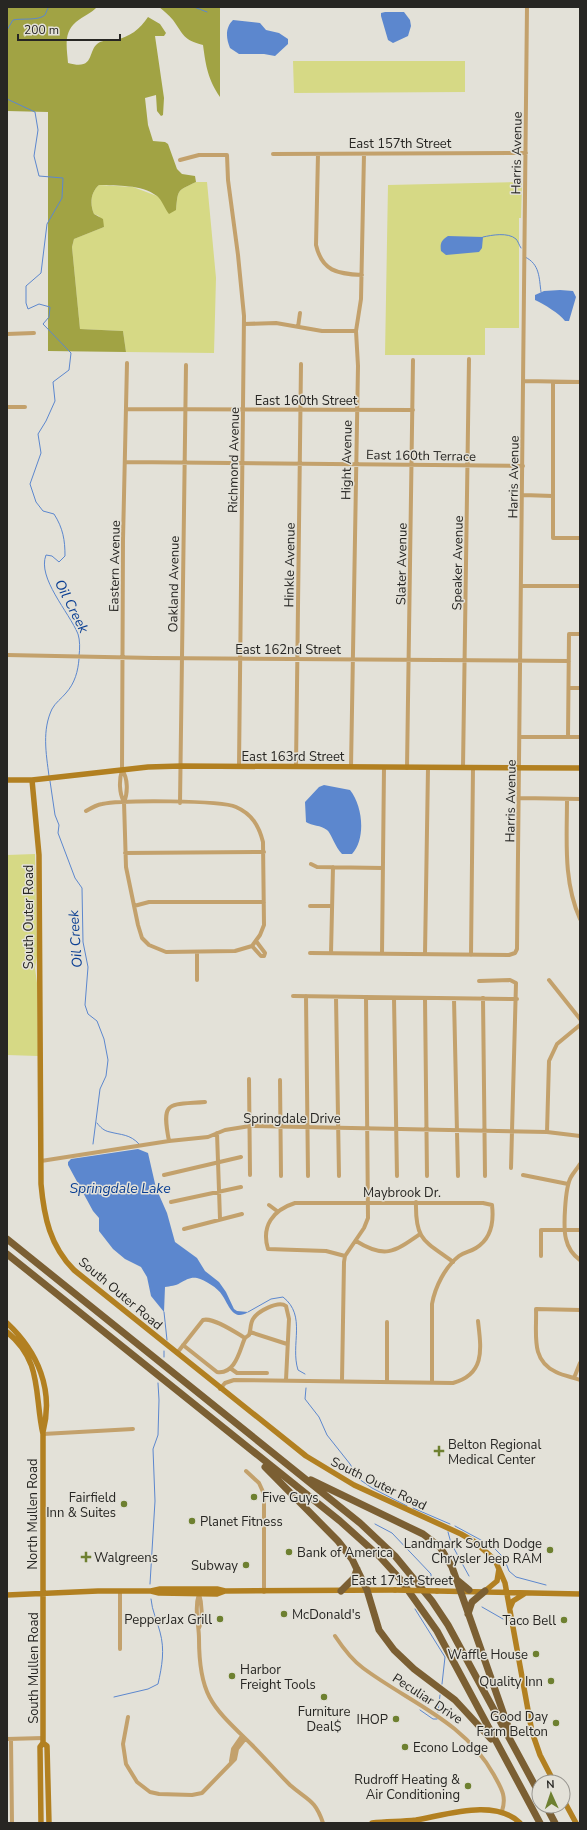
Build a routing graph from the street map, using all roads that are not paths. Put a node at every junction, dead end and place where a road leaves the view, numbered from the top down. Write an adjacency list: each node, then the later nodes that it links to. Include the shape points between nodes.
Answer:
1 (527, 7): 2 (street, Harris Avenue)
2 (526, 153): 5 (street, East 157th Street); 19 (street, Harris Avenue)
3 (273, 154): 4 (street, East 157th Street)
4 (318, 154): 5 (street, East 157th Street); 7 (street, via 318,255 324,264 335,271)
5 (364, 154): 7 (street, Hight Avenue)
6 (180, 160): 9 (street, Richmond Avenue, via 199,155 227,155)
7 (362, 275): 11 (street, Hight Avenue)
8 (300, 313): 10 (street)
9 (244, 324): 10 (street, via 276,323); 26 (street, Richmond Avenue)
10 (298, 327): 11 (street)
11 (356, 331): 28 (street, Hight Avenue)
12 (34, 333): 13 (street)
13 (7, 334)
14 (469, 359): 36 (street, Speaker Avenue)
15 (413, 360): 29 (street, Slater Avenue)
16 (127, 363): 24 (street, Eastern Avenue)
17 (302, 364): 27 (street, Hinkle Avenue)
18 (186, 365): 25 (street, Oakland Avenue)
19 (524, 381): 20 (street); 37 (street, Harris Avenue)
20 (553, 382): 21 (street); 39 (street)
21 (580, 382)
22 (7, 407): 23 (street)
23 (25, 407)
24 (126, 409): 25 (street, East 160th Street); 30 (street, Eastern Avenue)
25 (186, 409): 26 (street, East 160th Street); 31 (street, Oakland Avenue)
26 (244, 409): 27 (street, East 160th Street); 32 (street, Richmond Avenue)
27 (301, 410): 28 (street, East 160th Street); 33 (street, Hinkle Avenue)
28 (357, 410): 29 (street, East 160th Street); 34 (street, Hight Avenue)
29 (413, 410): 35 (street, Slater Avenue)
30 (126, 462): 31 (street, East 160th Terrace); 45 (street, Eastern Avenue)
31 (185, 463): 32 (street, East 160th Terrace); 46 (street, Oakland Avenue)
32 (243, 463): 33 (street, East 160th Terrace); 47 (street, Richmond Avenue)
33 (300, 464): 34 (street, East 160th Terrace); 48 (street, Hinkle Avenue)
34 (356, 464): 35 (street, East 160th Terrace); 49 (street, Hight Avenue)
35 (412, 465): 36 (street, East 160th Terrace); 50 (street, Slater Avenue)
36 (468, 466): 37 (street, East 160th Terrace); 51 (street, Speaker Avenue)
37 (523, 466): 38 (street, Harris Avenue)
38 (523, 495): 39 (street); 41 (street, Harris Avenue)
39 (553, 496): 40 (street, via 553,538)
40 (580, 538)
41 (522, 586): 42 (street); 52 (street, Harris Avenue)
42 (580, 586)
43 (580, 634): 53 (street, via 569,634)
44 (7, 655): 45 (street, East 162nd Street)
45 (122, 657): 46 (street, East 162nd Street); 70 (street, Eastern Avenue)
46 (182, 658): 47 (street, East 162nd Street); 59 (street, Oakland Avenue)
47 (240, 659): 48 (street, East 162nd Street); 60 (street, Richmond Avenue)
48 (298, 659): 49 (street, East 162nd Street); 61 (street, Hinkle Avenue)
49 (353, 659): 50 (street, East 162nd Street); 62 (street, Hight Avenue)
50 (410, 659): 51 (street, East 162nd Street); 66 (street, Slater Avenue)
51 (466, 660): 52 (street, East 162nd Street); 68 (street, Speaker Avenue)
52 (522, 660): 53 (street, East 162nd Street); 56 (street, Harris Avenue)
53 (569, 661): 54 (street)
54 (569, 688): 55 (street); 57 (street)
55 (580, 688)
56 (521, 737): 57 (street); 65 (street, Harris Avenue)
57 (568, 737): 58 (street)
58 (580, 737)
59 (181, 766): 60 (street, East 163rd Street); 70 (street, East 163rd Street); 77 (street, Oakland Avenue)
60 (239, 766): 61 (street, East 163rd Street)
61 (296, 767): 62 (street, East 163rd Street)
62 (351, 767): 63 (street, East 163rd Street)
63 (384, 767): 66 (street, East 163rd Street); 83 (street)
64 (473, 767): 65 (street, East 163rd Street); 68 (street, East 163rd Street); 96 (street)
65 (520, 767): 69 (street, East 163rd Street); 73 (street, Harris Avenue)
66 (407, 768): 67 (street, East 163rd Street)
67 (428, 768): 68 (street, East 163rd Street); 95 (street)
68 (463, 768)
69 (580, 768)
70 (122, 770): 72 (street, East 163rd Street); 76 (street, Eastern Avenue, via 126,775)
71 (7, 780): 72 (street, East 163rd Street)
72 (32, 780): 129 (street, South Outer Road, via 39,855)
73 (520, 798): 74 (street); 96 (street, Harris Avenue, via 518,947 515,953 509,955)
74 (567, 799): 75 (street); 88 (street, via 567,870)
75 (580, 799)
76 (124, 802): 77 (street); 78 (street, via 101,804); 80 (street, Eastern Avenue)
77 (180, 803): 79 (street, via 223,803 236,807 246,813 260,830)
78 (86, 811)
79 (264, 852): 80 (street); 84 (street)
80 (125, 853): 85 (street, Eastern Avenue, via 128,887)
81 (311, 864): 82 (street, via 317,867)
82 (333, 867): 83 (street); 87 (street)
83 (383, 868): 94 (street)
84 (264, 902): 85 (street, via 149,902); 89 (street, via 264,925)
85 (134, 906): 91 (street, Eastern Avenue, via 142,938 149,945 166,952)
86 (310, 906): 87 (street)
87 (332, 906): 93 (street)
88 (580, 919)
89 (256, 941): 90 (street); 90 (street, via 264,950 264,956)
90 (252, 946): 91 (street, via 235,952)
91 (197, 952): 97 (street)
92 (310, 953): 93 (street)
93 (331, 953): 94 (street)
94 (382, 954): 95 (street)
95 (425, 954): 96 (street)
96 (471, 955)
97 (197, 980)
98 (549, 980): 109 (street)
99 (480, 981): 108 (street, via 514,981)
100 (293, 996): 101 (street)
101 (306, 996): 102 (street); 116 (street)
102 (336, 997): 103 (street); 117 (street)
103 (366, 997): 104 (street); 118 (street)
104 (394, 998): 105 (street); 119 (street)
105 (424, 998): 106 (street); 120 (street)
106 (454, 998): 107 (street); 121 (street)
107 (483, 998): 108 (street); 122 (street)
108 (517, 998): 123 (street)
109 (580, 1019)
110 (580, 1025): 124 (street, via 557,1044 549,1061)
111 (249, 1079): 114 (street)
112 (280, 1080): 115 (street)
113 (205, 1102): 127 (street, via 170,1108 165,1117)
114 (250, 1126): 115 (street, Springdale Drive); 125 (street, Springdale Drive); 134 (street)
115 (280, 1126): 116 (street, Springdale Drive); 136 (street)
116 (308, 1127): 117 (street, Springdale Drive); 137 (street)
117 (338, 1128): 118 (street, Springdale Drive); 138 (street)
118 (367, 1128): 119 (street, Springdale Drive); 147 (street)
119 (396, 1129): 120 (street, Springdale Drive); 139 (street)
120 (426, 1130): 121 (street, Springdale Drive); 140 (street)
121 (457, 1130): 122 (street, Springdale Drive); 141 (street)
122 (485, 1131): 123 (street, Springdale Drive); 142 (street)
123 (512, 1131): 124 (street, Springdale Drive); 132 (street)
124 (547, 1132): 126 (street, Springdale Drive)
125 (217, 1133): 127 (street, Springdale Drive, via 208,1137); 130 (street)
126 (580, 1136)
127 (168, 1141): 129 (street, Springdale Drive)
128 (240, 1158): 130 (street)
129 (41, 1161): 173 (street, South Outer Road, via 44,1211 54,1243 71,1267)
130 (217, 1162): 133 (street); 145 (street)
131 (580, 1164): 143 (street)
132 (511, 1168)
133 (164, 1175)
134 (250, 1175)
135 (523, 1175): 143 (street)
136 (281, 1176)
137 (308, 1176)
138 (339, 1176)
139 (397, 1176)
140 (427, 1176)
141 (458, 1176)
142 (485, 1176)
143 (568, 1184): 154 (street)
144 (241, 1187): 145 (street)
145 (218, 1192): 146 (street); 152 (street)
146 (171, 1202)
147 (368, 1202): 148 (street, Maybrook Dr.); 150 (street, Maybrook Dr., via 295,1203); 158 (street, via 366,1224)
148 (416, 1202): 156 (street, via 416,1222); 163 (street, Maybrook Dr., via 492,1205 492,1226 484,1243 458,1256)
149 (269, 1205): 150 (street)
150 (277, 1211): 160 (street, via 268,1228 268,1250 326,1251)
151 (242, 1214): 152 (street)
152 (220, 1219): 153 (street)
153 (184, 1229)
154 (566, 1230): 155 (street); 161 (street, via 541,1230); 162 (street, via 568,1246)
155 (580, 1230)
156 (420, 1234): 158 (street, via 387,1252 373,1250); 163 (street, via 433,1248)
157 (7, 1239): 188 (highway)
158 (356, 1241): 160 (street)
159 (7, 1254): 184 (highway)
160 (345, 1256): 180 (street, via 342,1279)
161 (541, 1256)
162 (580, 1260)
163 (453, 1262): 182 (street, via 435,1292)
164 (580, 1310): 177 (street, via 536,1309 536,1346 541,1361 556,1372)
165 (478, 1321): 182 (street, via 481,1355 471,1374 454,1382)
166 (387, 1322): 181 (street)
167 (7, 1323): 186 (street, via 22,1339 41,1371 46,1398)
168 (7, 1332): 186 (street, via 16,1340 35,1374)
169 (250, 1332): 170 (street); 171 (street); 171 (street, via 251,1321 255,1316 278,1304 284,1305 289,1319)
170 (245, 1338): 172 (street, via 207,1319 199,1324); 175 (street, via 240,1355)
171 (288, 1344): 178 (street)
172 (183, 1345): 173 (street); 175 (street, via 218,1372)
173 (177, 1354): 183 (street, South Outer Road)
174 (580, 1363): 177 (street)
175 (230, 1368): 176 (street, via 237,1373)
176 (267, 1373)
177 (574, 1378): 179 (street)
178 (286, 1380): 180 (street); 183 (street, via 230,1380)
179 (580, 1380)
180 (342, 1382): 181 (street)
181 (387, 1382): 182 (street)
182 (432, 1382)
183 (220, 1388): 189 (street, South Outer Road, via 324,1468 372,1494 467,1537 486,1551)
184 (189, 1401): 190 (highway, via 275,1476 338,1541); 215 (highway, via 340,1521 400,1579 437,1630)
185 (133, 1429): 186 (street)
186 (43, 1434): 203 (street, North Mullen Road)
187 (246, 1471): 200 (street, via 259,1483 264,1494)
188 (302, 1476): 191 (highway, via 432,1540 446,1556); 214 (highway, via 360,1523 414,1578 461,1647)
189 (499, 1567): 195 (street, via 497,1581); 201 (street, South Outer Road)
190 (357, 1570): 192 (highway); 199 (highway, via 354,1578)
191 (455, 1578): 193 (highway); 194 (highway)
192 (366, 1590): 193 (street, East 171st Street, bridge); 199 (street, East 171st Street); 215 (highway, via 380,1630 394,1650 465,1710)
193 (459, 1590): 194 (street, East 171st Street); 207 (highway)
194 (469, 1590): 195 (street, East 171st Street)
195 (486, 1590): 201 (street, East 171st Street); 207 (highway, via 472,1602)
196 (120, 1591): 197 (street, East 171st Street); 203 (street, East 171st Street); 209 (street)
197 (151, 1591): 198 (street, East 171st Street); 198 (street, East 171st Street)
198 (199, 1591): 200 (street, East 171st Street, via 217,1589); 211 (street, via 200,1666 207,1692 218,1712)
199 (340, 1591): 200 (street, East 171st Street)
200 (264, 1592)
201 (507, 1592): 202 (street, East 171st Street); 206 (street, South Outer Road)
202 (526, 1593): 204 (street, East 171st Street); 206 (street, via 518,1596)
203 (44, 1594): 205 (street, East 171st Street); 213 (street, South Mullen Road)
204 (580, 1594)
205 (7, 1595)
206 (510, 1608): 216 (street, South Outer Road, via 532,1732)
207 (468, 1614): 214 (highway)
208 (335, 1636): 218 (street, Peculiar Drive, via 362,1667 443,1718 469,1740 503,1791)
209 (120, 1649)
210 (128, 1717): 211 (street, via 123,1744 126,1764 137,1782 150,1792 159,1794 198,1794 235,1759)
211 (244, 1737): 224 (street, via 291,1785 316,1806)
212 (9, 1739): 213 (street); 221 (street)
213 (43, 1740): 222 (street, South Mullen Road, via 40,1747); 223 (street, South Mullen Road, via 47,1746)
214 (515, 1747): 217 (highway)
215 (501, 1750): 227 (highway)
216 (550, 1774)
217 (531, 1778)
218 (502, 1811): 225 (street, via 458,1812 416,1820); 226 (street)
219 (550, 1814): 228 (highway)
220 (571, 1814): 229 (street)
221 (12, 1823)
222 (41, 1823)
223 (49, 1823)
224 (323, 1823)
225 (372, 1823)
226 (520, 1823)
227 (540, 1823)
228 (555, 1823)
229 (576, 1823)

